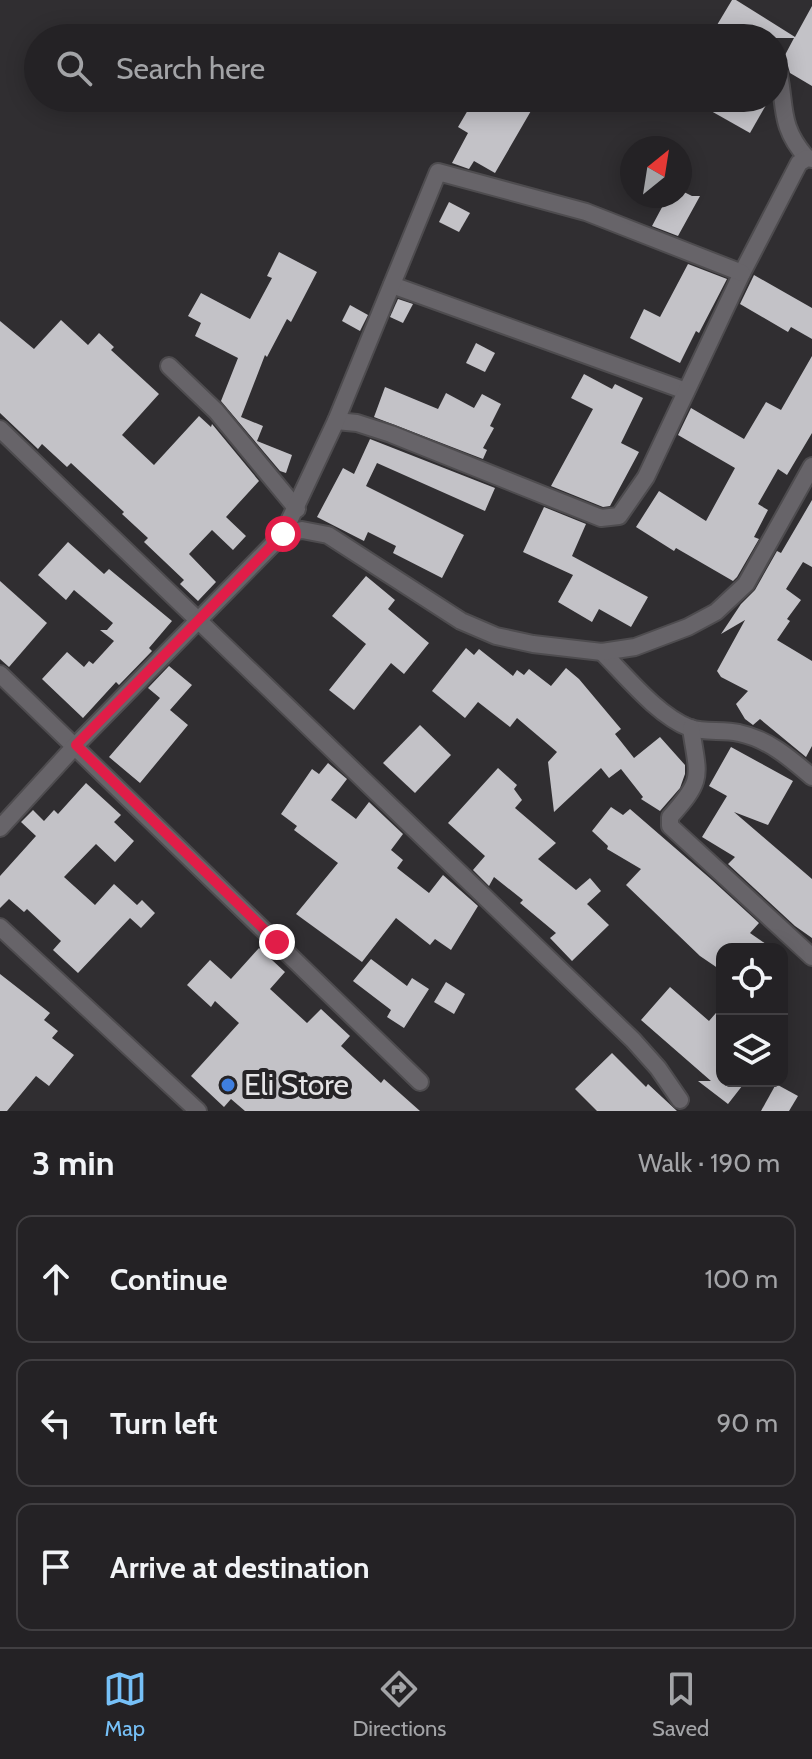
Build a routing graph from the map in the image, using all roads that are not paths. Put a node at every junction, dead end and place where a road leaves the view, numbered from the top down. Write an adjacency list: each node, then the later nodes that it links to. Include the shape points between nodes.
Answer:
1 (783, 112): 2 (street, via 793,143)
2 (809, 159): 3 (street, via 799,163)
3 (742, 273): 4 (street, via 586,212 438,172); 6 (street)
4 (392, 285): 6 (street); 7 (street)
5 (169, 366): 11 (street, via 216,411)
6 (686, 391): 7 (street, via 646,477 619,516 610,519 391,434)
7 (336, 421): 11 (street)
8 (0, 429): 13 (street)
9 (812, 466): 10 (street)
10 (807, 487): 14 (street, via 746,584 716,612 635,647)
11 (297, 509): 12 (street)
12 (283, 534): 13 (street); 14 (street, via 302,530 328,535 461,621 496,636)
13 (198, 619): 17 (street); 23 (street, via 633,1040)
14 (602, 652): 16 (street, via 659,708)
15 (0, 674): 17 (street)
16 (691, 728): 18 (street, via 739,733 764,742); 21 (street, via 697,776 690,795 670,817 670,826)
17 (76, 745): 19 (street); 22 (street)
18 (812, 777)
19 (0, 828)
20 (0, 927): 24 (street)
21 (812, 957)
22 (420, 1082)
23 (680, 1100)
24 (198, 1111)

